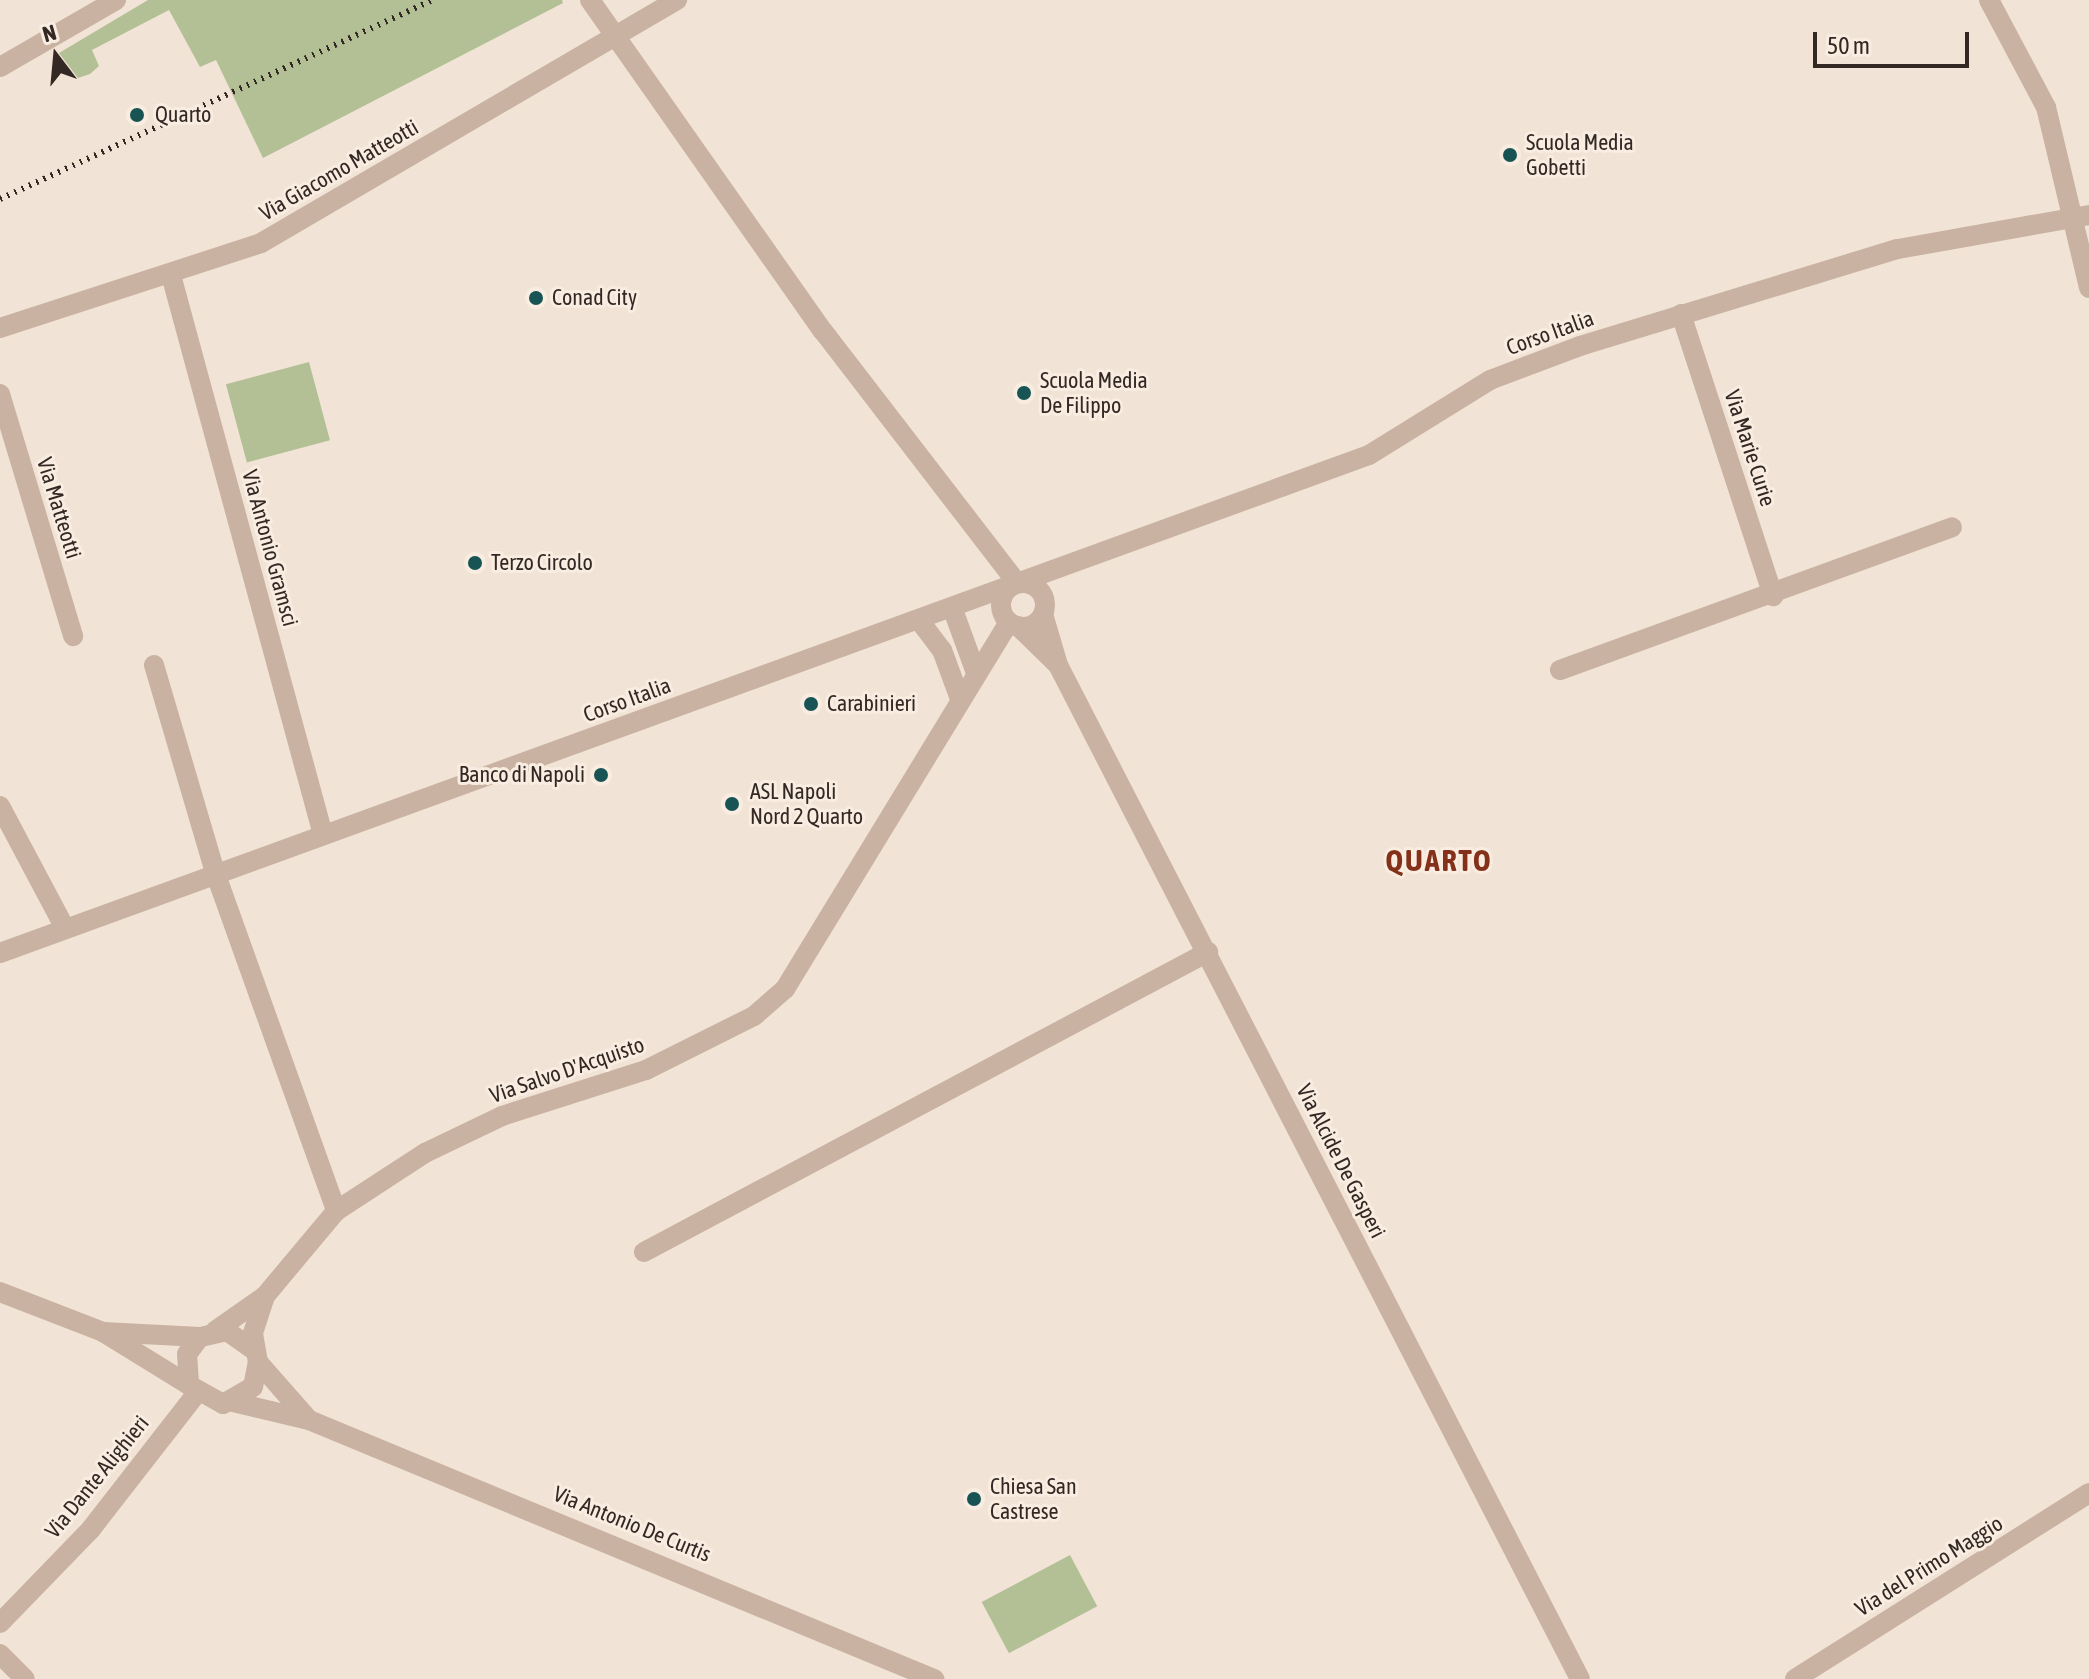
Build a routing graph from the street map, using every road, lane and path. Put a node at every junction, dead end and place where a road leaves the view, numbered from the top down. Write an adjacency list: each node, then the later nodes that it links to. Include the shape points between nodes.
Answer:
1 (116, 0): 6 (street)
2 (590, 0): 5 (street)
3 (677, 0): 5 (street, Via Giacomo Matteotti)
4 (1989, 0): 7 (street, via 2046,107)
5 (614, 36): 8 (street, Via Giacomo Matteotti, via 261,243); 15 (street, via 823,331)
6 (0, 67)
7 (2079, 216): 9 (street); 10 (street, Corso Italia, via 1898,249)
8 (171, 275): 11 (street, Via Giacomo Matteotti); 28 (street, Via Antonio Gramsci)
9 (2089, 288)
10 (1681, 314): 14 (street, Corso Italia, via 1490,380 1369,455); 16 (street, Via Marie Curie)
11 (0, 328)
12 (0, 394): 21 (street, Via Matteotti)
13 (1952, 527): 16 (street)
14 (1055, 570): 15 (street, Corso Italia); 17 (street)
15 (1017, 583): 17 (street); 18 (street, Corso Italia); 20 (street, via 1002,600)
16 (1773, 596): 24 (street)
17 (1043, 605): 20 (street); 23 (street, Via Alcide De Gasperi)
18 (952, 607): 19 (street, Corso Italia); 25 (street)
19 (919, 620): 26 (street, via 942,650); 28 (street, Corso Italia)
20 (1014, 624): 23 (street, Via Alcide De Gasperi); 25 (street, Via Salvo D'Acquisto)
21 (73, 636)
22 (154, 665): 29 (street)
23 (1058, 665): 31 (street, Via Alcide De Gasperi)
24 (1560, 670)
25 (976, 673): 26 (street, Via Salvo D'Acquisto)
26 (960, 699): 33 (street, Via Salvo D'Acquisto, via 785,989 754,1016 646,1070 502,1116 425,1153)
27 (0, 806): 30 (street)
28 (323, 835): 29 (street, Corso Italia)
29 (216, 875): 30 (street, Corso Italia); 33 (street)
30 (65, 928): 32 (street, Corso Italia)
31 (1208, 952): 34 (street); 48 (street, Via Alcide De Gasperi)
32 (0, 953)
33 (336, 1211): 36 (street, Via Salvo D'Acquisto)
34 (644, 1252)
35 (0, 1292): 37 (street)
36 (265, 1296): 38 (street); 39 (street)
37 (103, 1332): 38 (street); 40 (street)
38 (208, 1334): 39 (street, via 238,1334); 40 (street, via 187,1354)
39 (256, 1356): 41 (street, via 253,1387); 42 (street, Via Antonio De Curtis)
40 (193, 1389): 41 (street); 44 (street, Via Dante Alighieri, via 91,1529)
41 (233, 1402): 42 (street, Via Antonio De Curtis)
42 (309, 1420): 47 (street, Via Antonio De Curtis)
43 (2089, 1493): 49 (street, Via del Primo Maggio)
44 (0, 1623)
45 (0, 1654): 46 (street)
46 (25, 1679)
47 (934, 1679)
48 (1580, 1679)
49 (1795, 1679)

